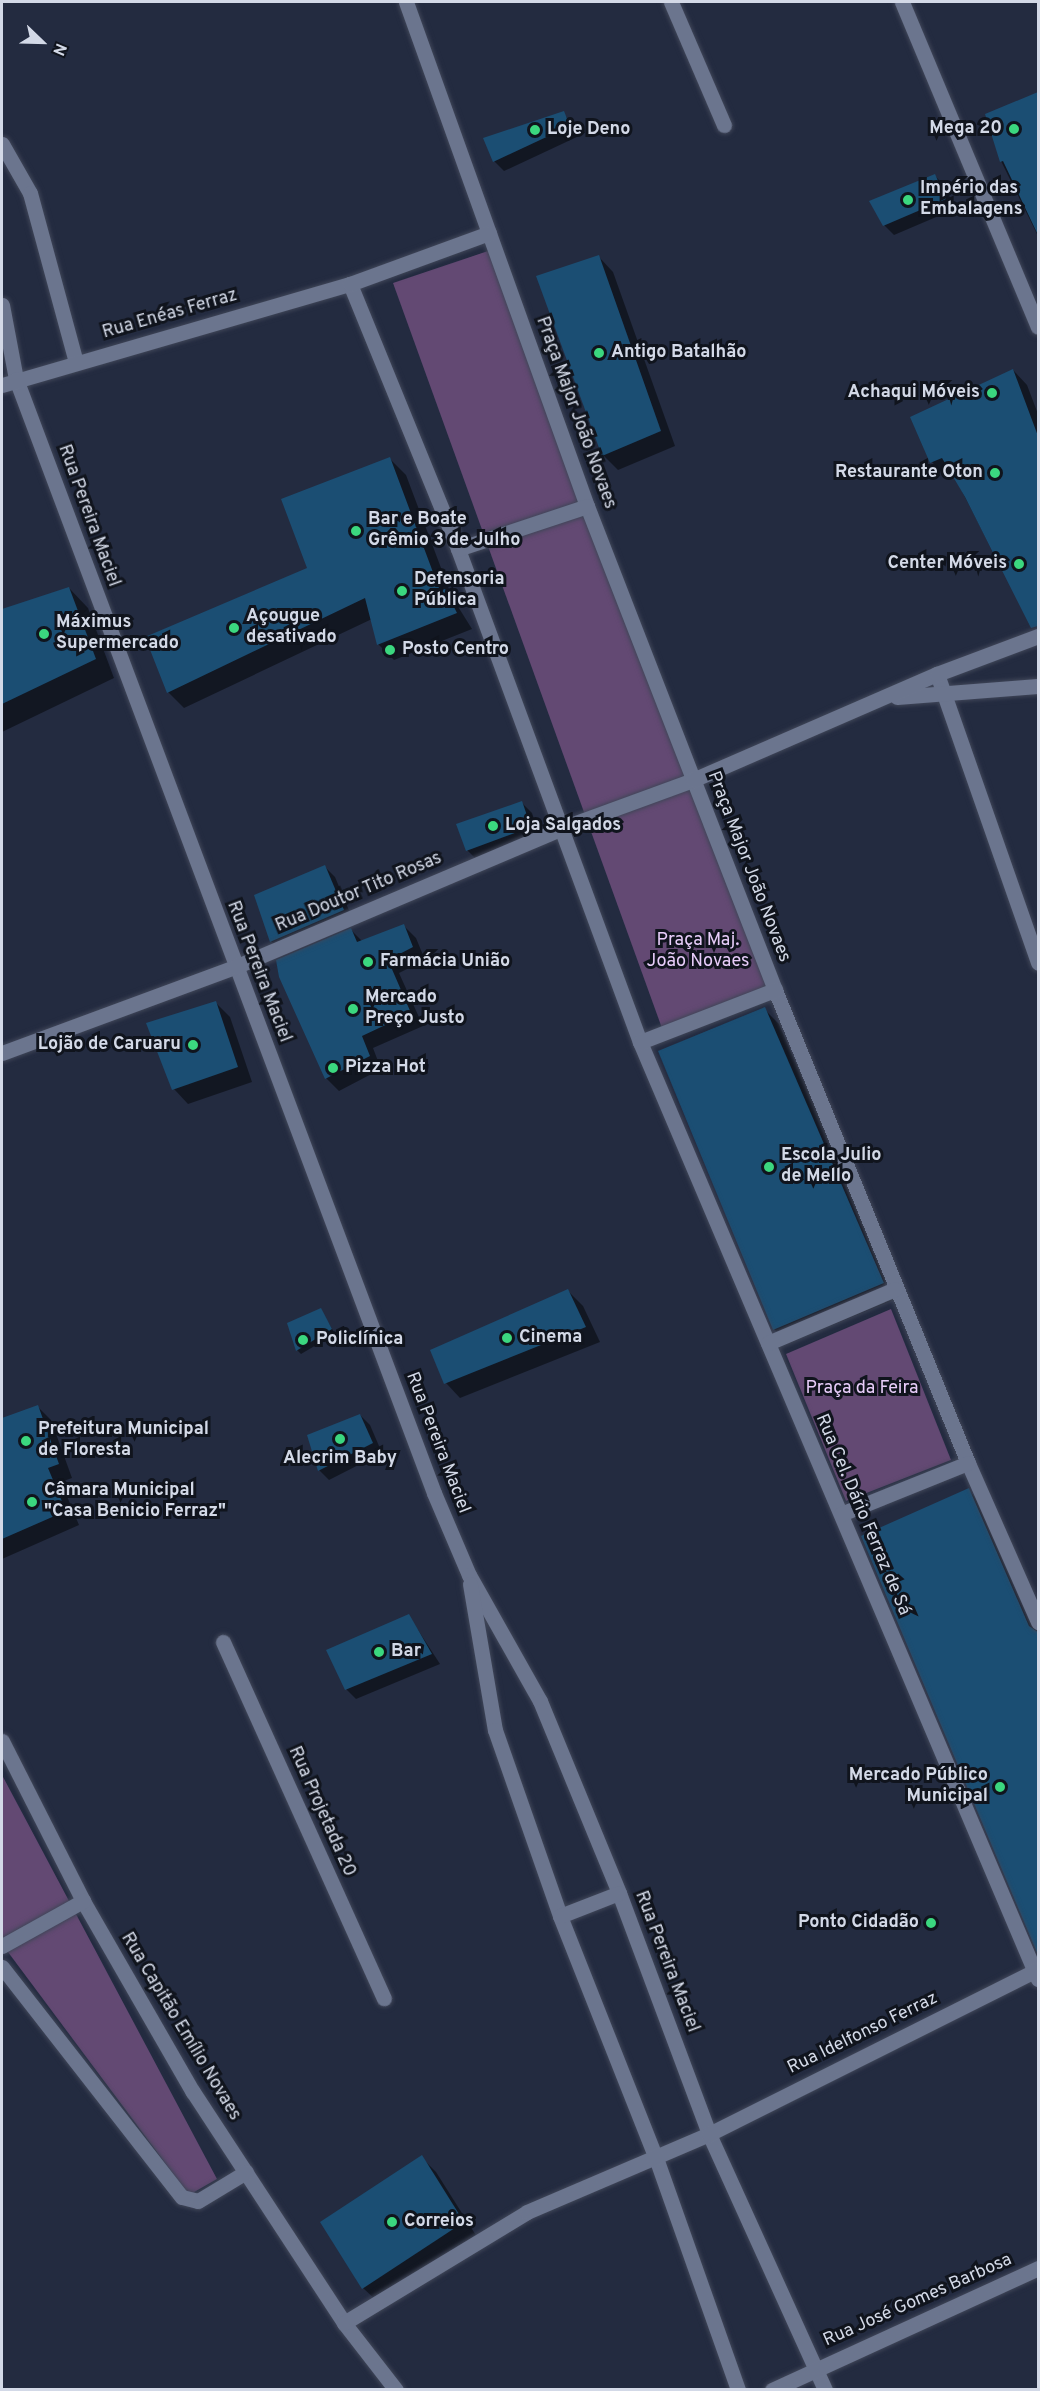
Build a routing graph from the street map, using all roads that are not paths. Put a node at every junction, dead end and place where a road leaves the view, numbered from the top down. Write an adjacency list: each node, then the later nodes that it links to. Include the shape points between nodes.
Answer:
1 (406, 2): 6 (street, Praça Major João Novaes)
2 (671, 2): 4 (street)
3 (902, 2): 9 (street)
4 (724, 125)
5 (2, 144): 10 (street, via 30,193)
6 (489, 234): 7 (street, Rua Enéas Ferraz); 13 (street, Praça Major João Novaes)
7 (350, 284): 10 (street, Rua Enéas Ferraz); 14 (street)
8 (2, 305): 11 (street, Rua Pereira Maciel)
9 (1038, 327)
10 (76, 362): 11 (street, Rua Enéas Ferraz)
11 (16, 379): 12 (street, Rua Enéas Ferraz); 23 (street, Rua Pereira Maciel)
12 (2, 385)
13 (587, 506): 14 (street); 20 (street, Praça Major João Novaes)
14 (458, 549): 21 (street)
15 (1038, 636): 16 (street, Rua Doutor Tito Rosas)
16 (937, 674): 18 (street); 19 (street, Rua Doutor Tito Rosas)
17 (1038, 686): 18 (street)
18 (942, 692): 19 (street); 22 (street)
19 (882, 699): 20 (street, Rua Doutor Tito Rosas)
20 (693, 780): 21 (street, Rua Doutor Tito Rosas); 24 (street, Praça Major João Novaes)
21 (562, 828): 23 (street, Rua Doutor Tito Rosas); 25 (street)
22 (1038, 963)
23 (235, 967): 26 (street, Rua Doutor Tito Rosas); 31 (street, Rua Pereira Maciel)
24 (775, 990): 25 (street, Praça Major João Novaes); 27 (street)
25 (640, 1042): 28 (street, Rua Cel. Dário Ferraz de Sá)
26 (2, 1053)
27 (896, 1288): 28 (street); 29 (street)
28 (768, 1343): 30 (street, Rua Cel. Dário Ferraz de Sá)
29 (968, 1463): 30 (street); 32 (street)
30 (841, 1514): 40 (street, Rua Cel. Dário Ferraz de Sá)
31 (469, 1575): 35 (street, Rua Pereira Maciel, via 540,1701); 37 (street, Rua Pereira Maciel, via 495,1730)
32 (1038, 1622)
33 (223, 1642): 41 (street, Rua Projetada 20)
34 (2, 1741): 36 (street, Rua Capitão Emílio Novaes)
35 (619, 1893): 37 (street); 42 (street, Rua Pereira Maciel)
36 (83, 1901): 38 (street); 44 (street, Rua Capitão Emílio Novaes, via 193,2092)
37 (560, 1916): 43 (street, Rua Pereira Maciel)
38 (2, 1946)
39 (2, 1967): 44 (street, via 182,2198 198,2201)
40 (1037, 1973): 42 (street, Rua Idelfonso Ferraz)
41 (384, 1998)
42 (709, 2134): 43 (street, Rua Idelfonso Ferraz); 47 (street, Rua Pereira Maciel)
43 (656, 2158): 46 (street, via 527,2212); 49 (street, Rua Pereira Maciel)
44 (246, 2172): 46 (street, Rua Capitão Emílio Novaes)
45 (1038, 2268): 47 (street, Rua José Gomes Barbosa)
46 (344, 2323): 48 (street, Rua Capitão Emílio Novaes)
47 (814, 2369): 50 (street, Rua José Gomes Barbosa); 51 (street, Rua Pereira Maciel)
48 (396, 2390)
49 (738, 2390)
50 (772, 2390)
51 (825, 2390)

